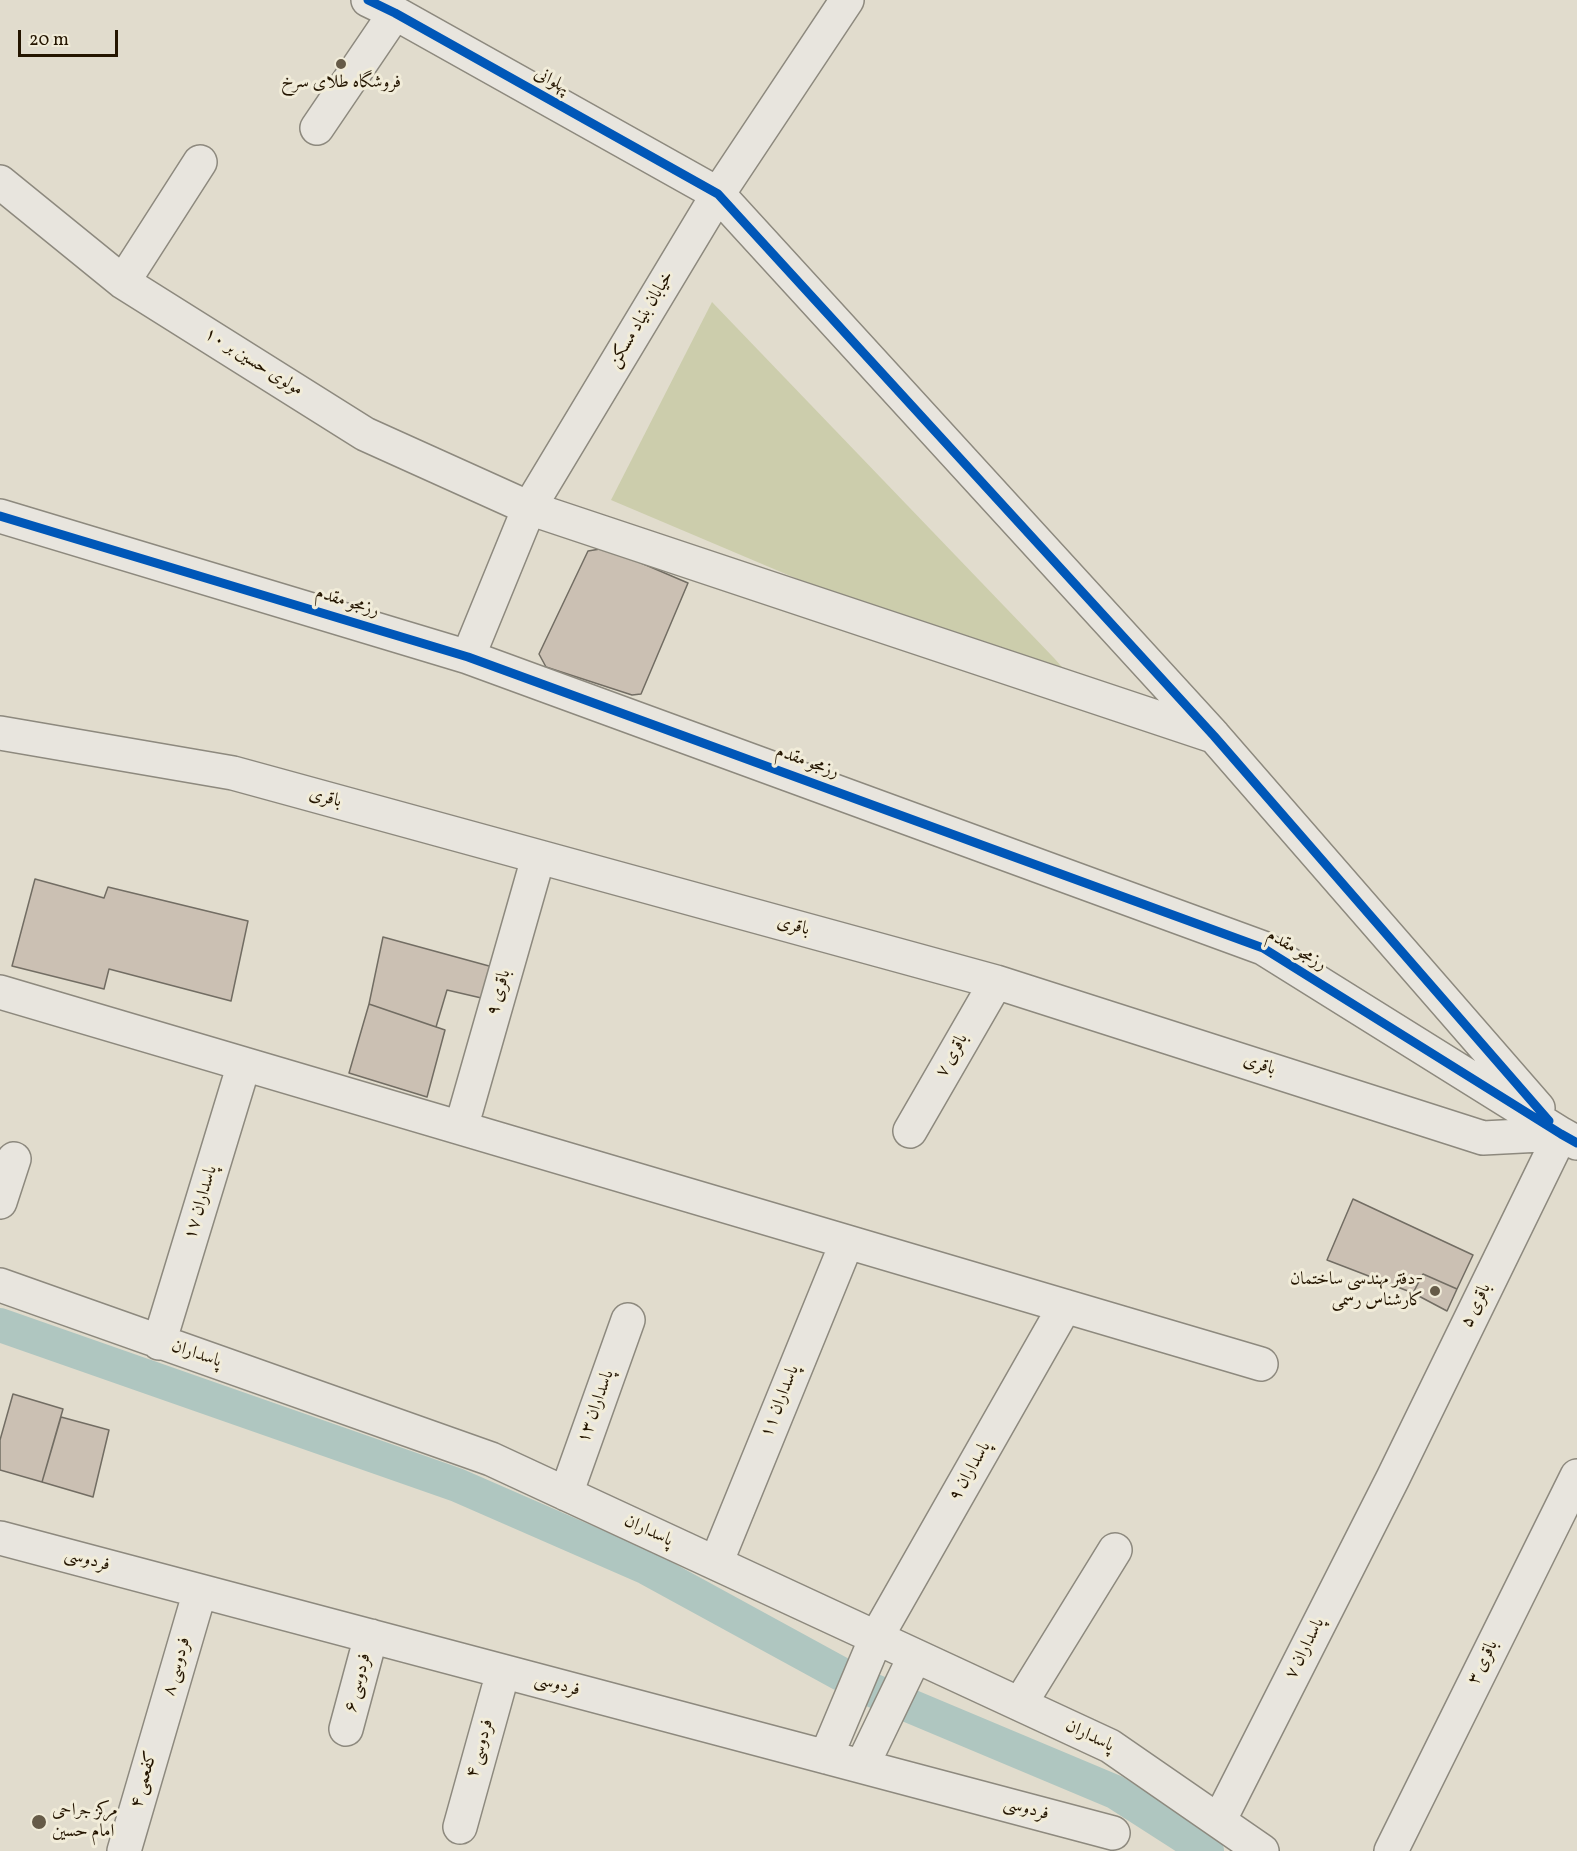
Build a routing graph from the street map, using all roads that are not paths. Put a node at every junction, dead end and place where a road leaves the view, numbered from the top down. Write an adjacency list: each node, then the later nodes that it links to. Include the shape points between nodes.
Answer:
1 (847, 0): 6 (street, خیابان بنیاد مسکن)
2 (381, 7): 3 (street); 6 (street, پهلوانی)
3 (317, 128)
4 (200, 162): 7 (street)
5 (0, 182): 7 (street, مولوی حسین بر ۱۰)
6 (718, 195): 8 (street, خیابان بنیاد مسکن); 12 (street, پهلوانی)
7 (123, 282): 8 (street, مولوی حسین بر ۱۰, via 365,434)
8 (529, 508): 10 (street, خیابان بنیاد مسکن); 12 (street, مولوی حسین بر ۱۰)
9 (0, 516): 10 (street, رزمجو مقدم)
10 (468, 657): 19 (street, رزمجو مقدم, via 1263,948)
11 (0, 733): 13 (street, باقری, via 232,773)
12 (1214, 736): 19 (street, پهلوانی)
13 (538, 858): 14 (street, باقری); 17 (street, باقری ۹)
14 (996, 982): 18 (street, باقری ۷); 19 (street, باقری, via 1483,1138)
15 (0, 992): 16 (street)
16 (244, 1064): 17 (street); 26 (street, پاسداران ۱۷)
17 (461, 1128): 22 (street)
18 (910, 1131)
19 (1569, 1138): 29 (street, باقری ۵)
20 (14, 1159): 21 (street)
21 (0, 1202)
22 (847, 1242): 24 (street); 33 (street, پاسداران ۱۱)
23 (0, 1285): 26 (street, پاسداران)
24 (1065, 1306): 27 (street); 36 (street, پاسداران ۹)
25 (628, 1320): 30 (street, پاسداران ۱۳)
26 (159, 1342): 30 (street, پاسداران, via 491,1459)
27 (1260, 1364)
28 (1577, 1476): 49 (street, باقری ۳)
29 (1393, 1478): 44 (street, پاسداران ۷)
30 (566, 1494): 33 (street, پاسداران)
31 (0, 1539): 34 (street, فردوسی)
32 (1115, 1550): 39 (street)
33 (716, 1563): 36 (street, پاسداران)
34 (200, 1591): 35 (street, فردوسی); 41 (street, فردوسی ۸)
35 (371, 1636): 38 (street, فردوسی); 40 (street, فردوسی ۶)
36 (876, 1638): 37 (street, پاسداران); 42 (street, پاسداران ۹)
37 (915, 1657): 39 (street, پاسداران); 43 (street)
38 (503, 1672): 42 (street, فردوسی); 45 (street, فردوسی ۴)
39 (1020, 1704): 44 (street, پاسداران, via 1110,1746)
40 (346, 1729)
41 (156, 1743): 47 (street, کفعمی ۴)
42 (826, 1757): 43 (street, فردوسی)
43 (862, 1765): 46 (street, فردوسی)
44 (1219, 1821): 48 (street, پاسداران)
45 (460, 1827)
46 (1113, 1833)
47 (124, 1851)
48 (1262, 1851)
49 (1391, 1851)

